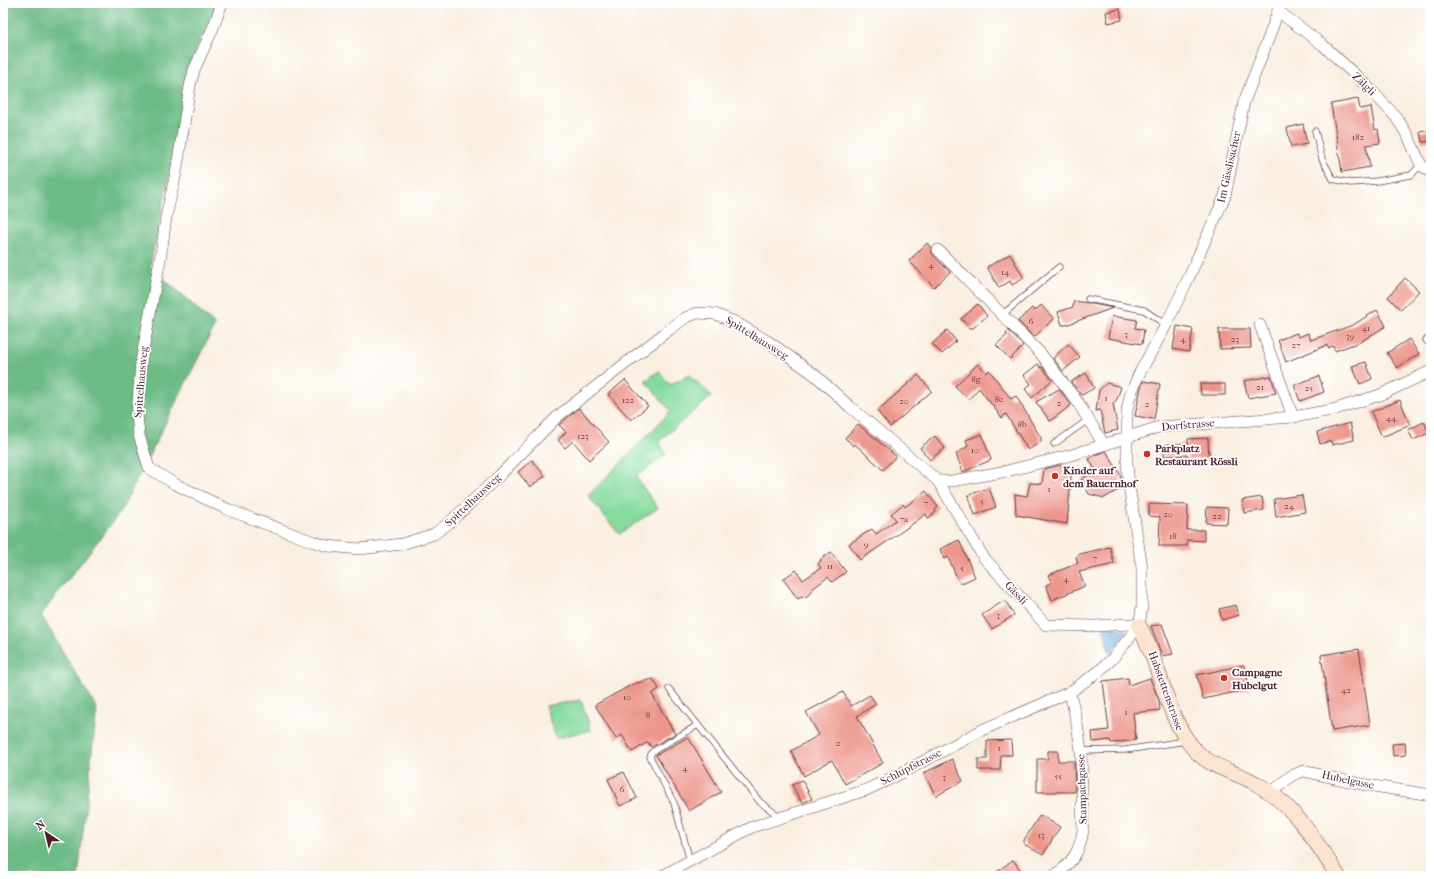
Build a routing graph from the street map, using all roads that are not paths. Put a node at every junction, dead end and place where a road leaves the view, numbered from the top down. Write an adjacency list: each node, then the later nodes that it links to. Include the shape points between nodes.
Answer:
1 (222, 3): 18 (street, Spittelhausweg, via 194,70 190,86 141,362 137,415 139,435 149,468 175,484 229,510 328,546 360,549 402,544 424,538 457,516 558,416 678,323 697,313 709,312 757,334 815,375)
2 (1278, 7): 4 (street, Zälgli, via 1323,45 1396,117); 10 (street, Im Gässlisacher, via 1244,102 1225,196)
3 (1315, 131): 4 (lane, via 1322,160 1332,179 1351,183 1377,181 1411,175)
4 (1421, 165): 5 (street)
5 (1431, 172)
6 (938, 250): 9 (street)
7 (1059, 267): 9 (lane)
8 (1088, 299): 10 (lane, via 1144,310)
9 (1002, 315): 14 (street, via 1041,354 1078,401)
10 (1166, 325): 15 (street, Im Gässlisacher, via 1130,396 1127,411)
11 (1260, 325): 13 (street)
12 (1431, 371): 13 (street, Dorfstrasse, via 1360,403)
13 (1293, 417): 15 (street, Dorfstrasse, via 1159,427)
14 (1088, 420): 16 (lane); 17 (street)
15 (1128, 437): 17 (street); 19 (street, via 1127,466 1142,568 1142,607)
16 (1054, 444)
17 (1104, 445): 18 (street, via 1007,471 952,481)
18 (938, 481): 19 (street, Gässli, via 984,558 1046,625)
19 (1139, 626): 21 (street, Schlupfstrasse, via 1112,659); 23 (street, Habstettenstrasse, via 1149,645 1176,722)
20 (670, 689): 22 (lane)
21 (1070, 692): 24 (street, Stampachgasse); 27 (street, Schlupfstrasse, via 984,729 866,790)
22 (698, 725): 27 (lane, via 760,802); 28 (lane, via 652,752 650,757 674,803)
23 (1187, 741): 24 (lane, via 1125,750); 25 (street, Habstettenstrasse, via 1207,761 1250,780)
24 (1081, 751): 30 (street, Stampachgasse, via 1082,842 1069,864)
25 (1271, 793): 26 (street, Hubelgasse, via 1291,776 1303,771 1361,784); 31 (street, Habstettenstrasse, via 1305,825)
26 (1431, 795)
27 (780, 817): 28 (street, Schlupfstrasse, via 752,827)
28 (690, 861): 29 (street, Schlupfstrasse)
29 (662, 876)
30 (1054, 876)
31 (1338, 876)

